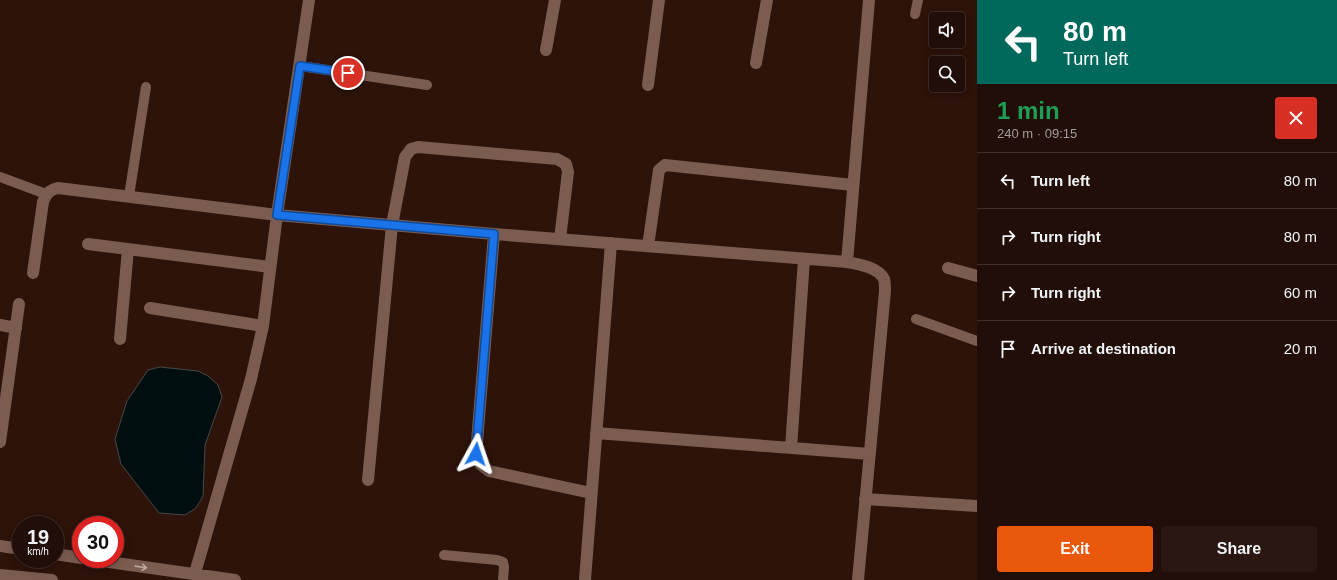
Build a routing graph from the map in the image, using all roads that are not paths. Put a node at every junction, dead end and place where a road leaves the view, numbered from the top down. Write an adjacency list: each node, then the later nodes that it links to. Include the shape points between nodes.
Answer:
1 (309, 0): 10 (street)
2 (555, 0): 8 (street)
3 (659, 0): 12 (street)
4 (767, 0): 9 (street)
5 (869, 0): 15 (street)
6 (918, 0): 7 (lane)
7 (915, 14)
8 (546, 50)
9 (756, 63)
10 (300, 66): 11 (lane); 18 (street)
11 (427, 85)
12 (648, 85)
13 (146, 87): 17 (lane)
14 (0, 177): 16 (lane)
15 (854, 185): 24 (street, via 665,165 659,170); 27 (street)
16 (46, 194): 17 (street, via 58,188); 30 (street)
17 (129, 196): 18 (street)
18 (277, 215): 19 (street); 28 (street)
19 (392, 225): 20 (street); 21 (street, via 405,157 411,149 418,147 557,159 566,164 568,172); 45 (street)
20 (494, 234): 21 (street); 46 (street, via 476,454 480,464 489,471)
21 (560, 239): 22 (street)
22 (611, 243): 24 (street); 41 (street)
23 (88, 244): 25 (street)
24 (648, 246): 26 (street)
25 (128, 249): 28 (street); 38 (street)
26 (804, 259): 27 (street); 43 (street)
27 (847, 262): 44 (street, via 874,269 884,279)
28 (270, 267): 36 (street)
29 (948, 268): 31 (street)
30 (33, 273)
31 (977, 276)
32 (19, 304): 37 (street)
33 (150, 308): 36 (street)
34 (916, 319): 39 (lane)
35 (0, 325): 37 (street)
36 (262, 326): 54 (street, via 251,379)
37 (16, 328): 40 (street)
38 (120, 339)
39 (977, 341)
40 (5, 375): 42 (street)
41 (596, 433): 43 (street); 46 (street)
42 (0, 442)
43 (791, 448): 44 (street)
44 (870, 454): 47 (street)
45 (368, 480)
46 (591, 493): 58 (street)
47 (866, 499): 48 (street); 59 (street)
48 (977, 506)
49 (0, 546): 50 (street)
50 (12, 548)
51 (444, 555): 57 (lane, via 503,562)
52 (124, 565): 54 (street, one-way to 54)
53 (0, 575): 55 (street)
54 (194, 577): 56 (street)
55 (52, 580)
56 (235, 580)
57 (503, 580)
58 (585, 580)
59 (858, 580)

